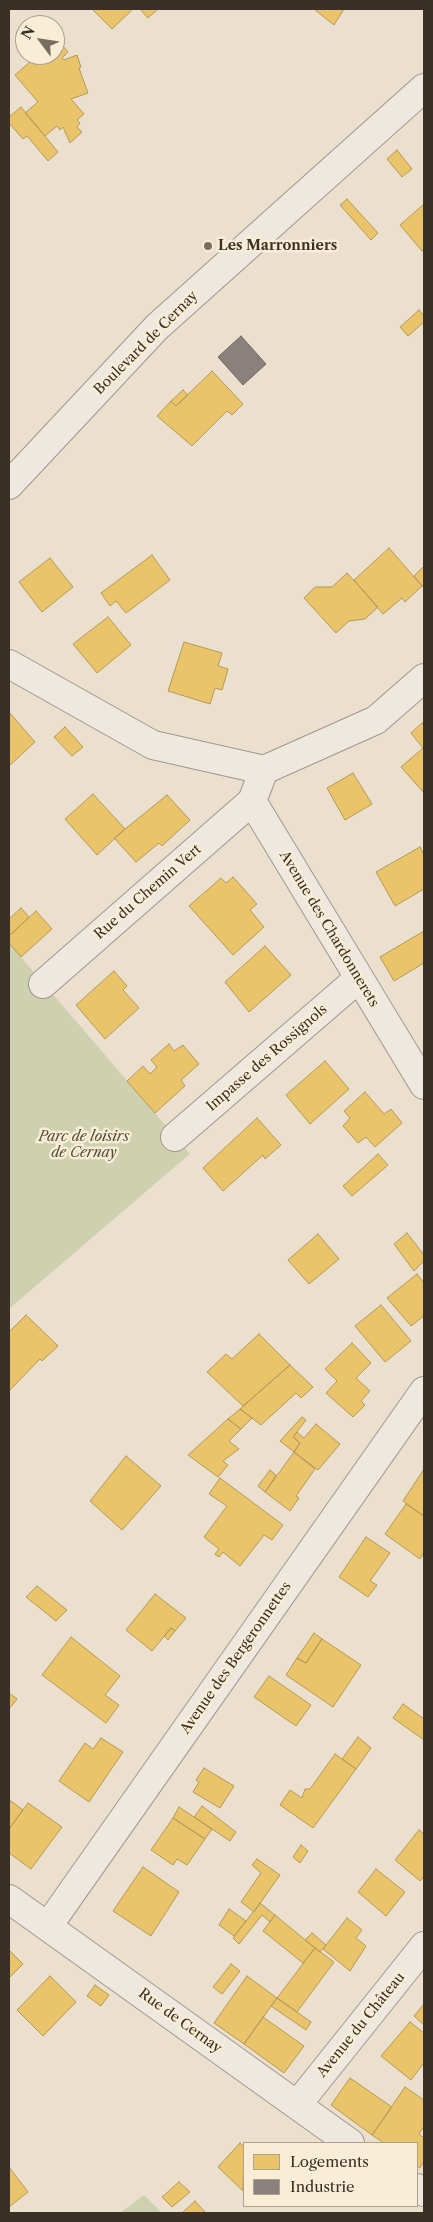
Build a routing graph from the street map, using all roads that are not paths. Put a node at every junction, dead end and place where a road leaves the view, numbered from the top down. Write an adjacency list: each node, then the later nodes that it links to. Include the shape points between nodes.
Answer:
1 (424, 88): 2 (street, Boulevard de Cernay, via 157,328)
2 (9, 485)
3 (9, 664): 5 (street, via 153,744)
4 (424, 678): 5 (street, via 376,720)
5 (264, 770): 6 (street)
6 (252, 801): 7 (street, Avenue des Chardonnerets); 8 (street, Rue du Chemin Vert)
7 (359, 978): 9 (street, Avenue des Chardonnerets); 10 (street, Impasse des Rossignols)
8 (43, 984)
9 (424, 1085)
10 (175, 1138)
11 (424, 1391): 13 (street, Avenue des Bergeronnettes)
12 (9, 1899): 13 (street, Rue de Cernay)
13 (48, 1926): 15 (street, Rue de Cernay)
14 (424, 1946): 15 (street, Avenue du Château)
15 (297, 2104): 16 (street, Rue de Cernay)
16 (349, 2142)

